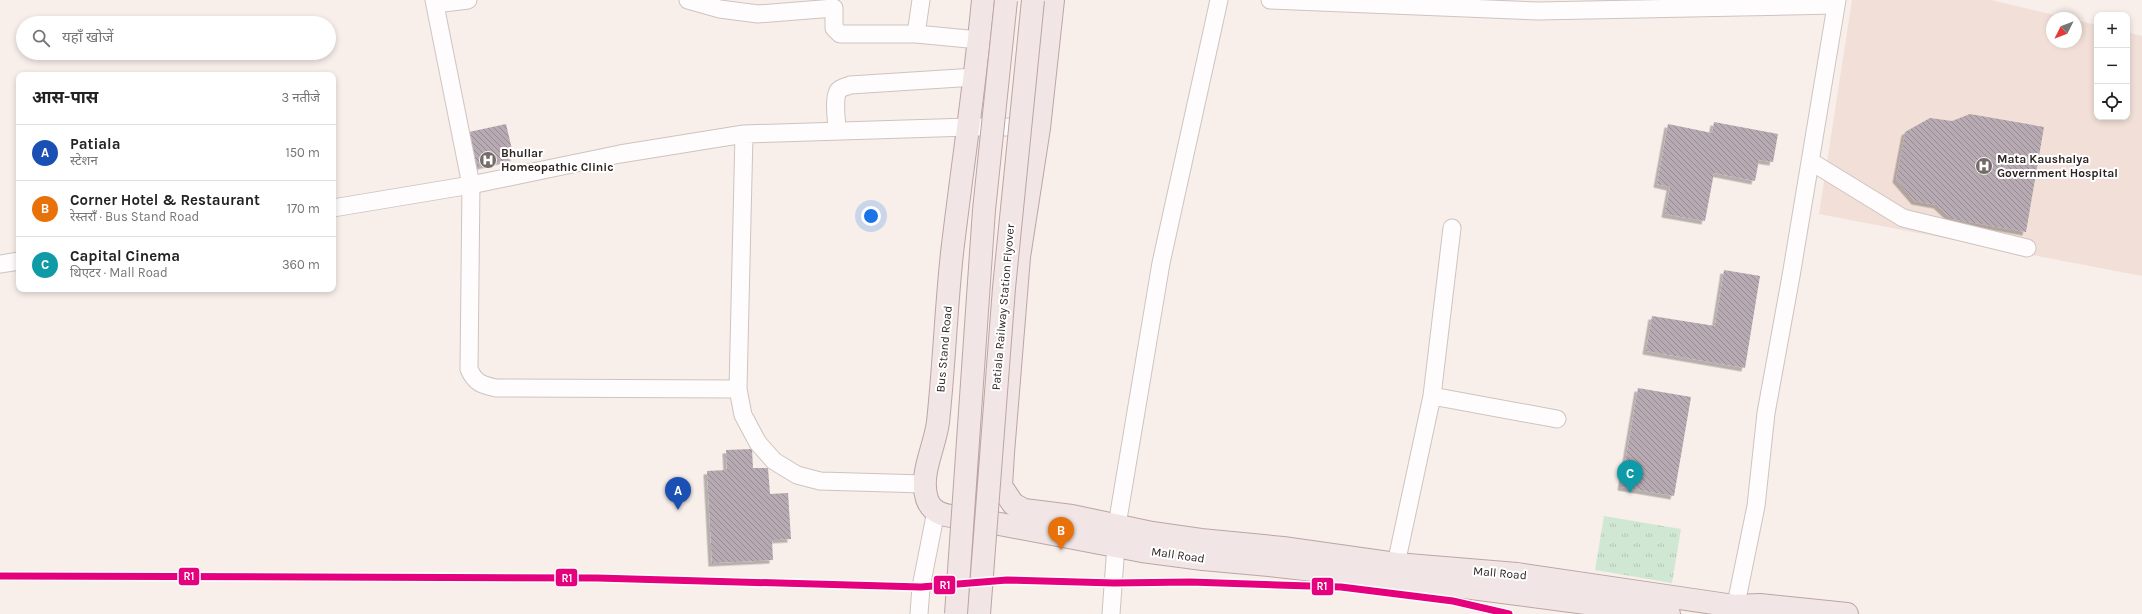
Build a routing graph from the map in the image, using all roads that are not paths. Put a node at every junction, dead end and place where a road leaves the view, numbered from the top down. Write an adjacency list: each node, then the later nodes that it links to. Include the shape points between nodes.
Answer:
1 (468, 0): 10 (street)
2 (688, 0): 13 (street)
3 (921, 0): 14 (street)
4 (983, 0): 15 (main road, Bus Stand Road)
5 (1006, 0): 37 (main road, Patiala Railway Station Flyover, bridge, via 984,210)
6 (1033, 0): 38 (main road, Patiala Railway Station Flyover, bridge, via 1004,288)
7 (1053, 0): 18 (main road)
8 (1219, 0): 33 (street, via 1161,263)
9 (1270, 0): 11 (street, via 1538,11)
10 (434, 2): 22 (street)
11 (1837, 2): 21 (street)
12 (834, 4): 13 (street, via 758,14); 14 (street, via 834,28 837,34)
13 (738, 6)
14 (916, 34): 15 (street)
15 (979, 40): 16 (main road, Bus Stand Road)
16 (975, 77): 17 (main road, Bus Stand Road); 19 (street, via 842,88 838,92 837,101)
17 (969, 127): 18 (street); 19 (street); 31 (main road, Bus Stand Road, via 952,254 938,424)
18 (1039, 128): 33 (main road, via 1019,257 1001,486 1013,504 1024,510 1072,516)
19 (838, 131): 20 (street)
20 (744, 134): 22 (street, via 620,154); 28 (street)
21 (1810, 161): 25 (street, via 1903,218); 35 (street, via 1792,276 1766,413 1756,506)
22 (471, 185): 23 (street); 28 (street, via 469,369 473,379 483,386 496,388)
23 (336, 208)
24 (1452, 228): 29 (street)
25 (2027, 248)
26 (16, 261): 27 (street)
27 (0, 264)
28 (738, 388): 31 (street, via 743,415 758,443 774,460 797,476 820,481)
29 (1432, 396): 30 (street); 34 (street)
30 (1557, 419)
31 (924, 484): 32 (main road, via 928,500)
32 (936, 511): 33 (main road, via 946,516); 36 (street, via 921,587)
33 (1116, 535): 34 (main road, Mall Road, via 1152,533); 39 (street); 40 (main road, Mall Road, via 1204,559)
34 (1396, 564): 35 (main road, Mall Road, via 1517,574)
35 (1734, 610): 41 (main road, Mall Road, via 1760,605)
36 (919, 614)
37 (956, 614)
38 (979, 614)
39 (1111, 614)
40 (1669, 614)
41 (1848, 614)

